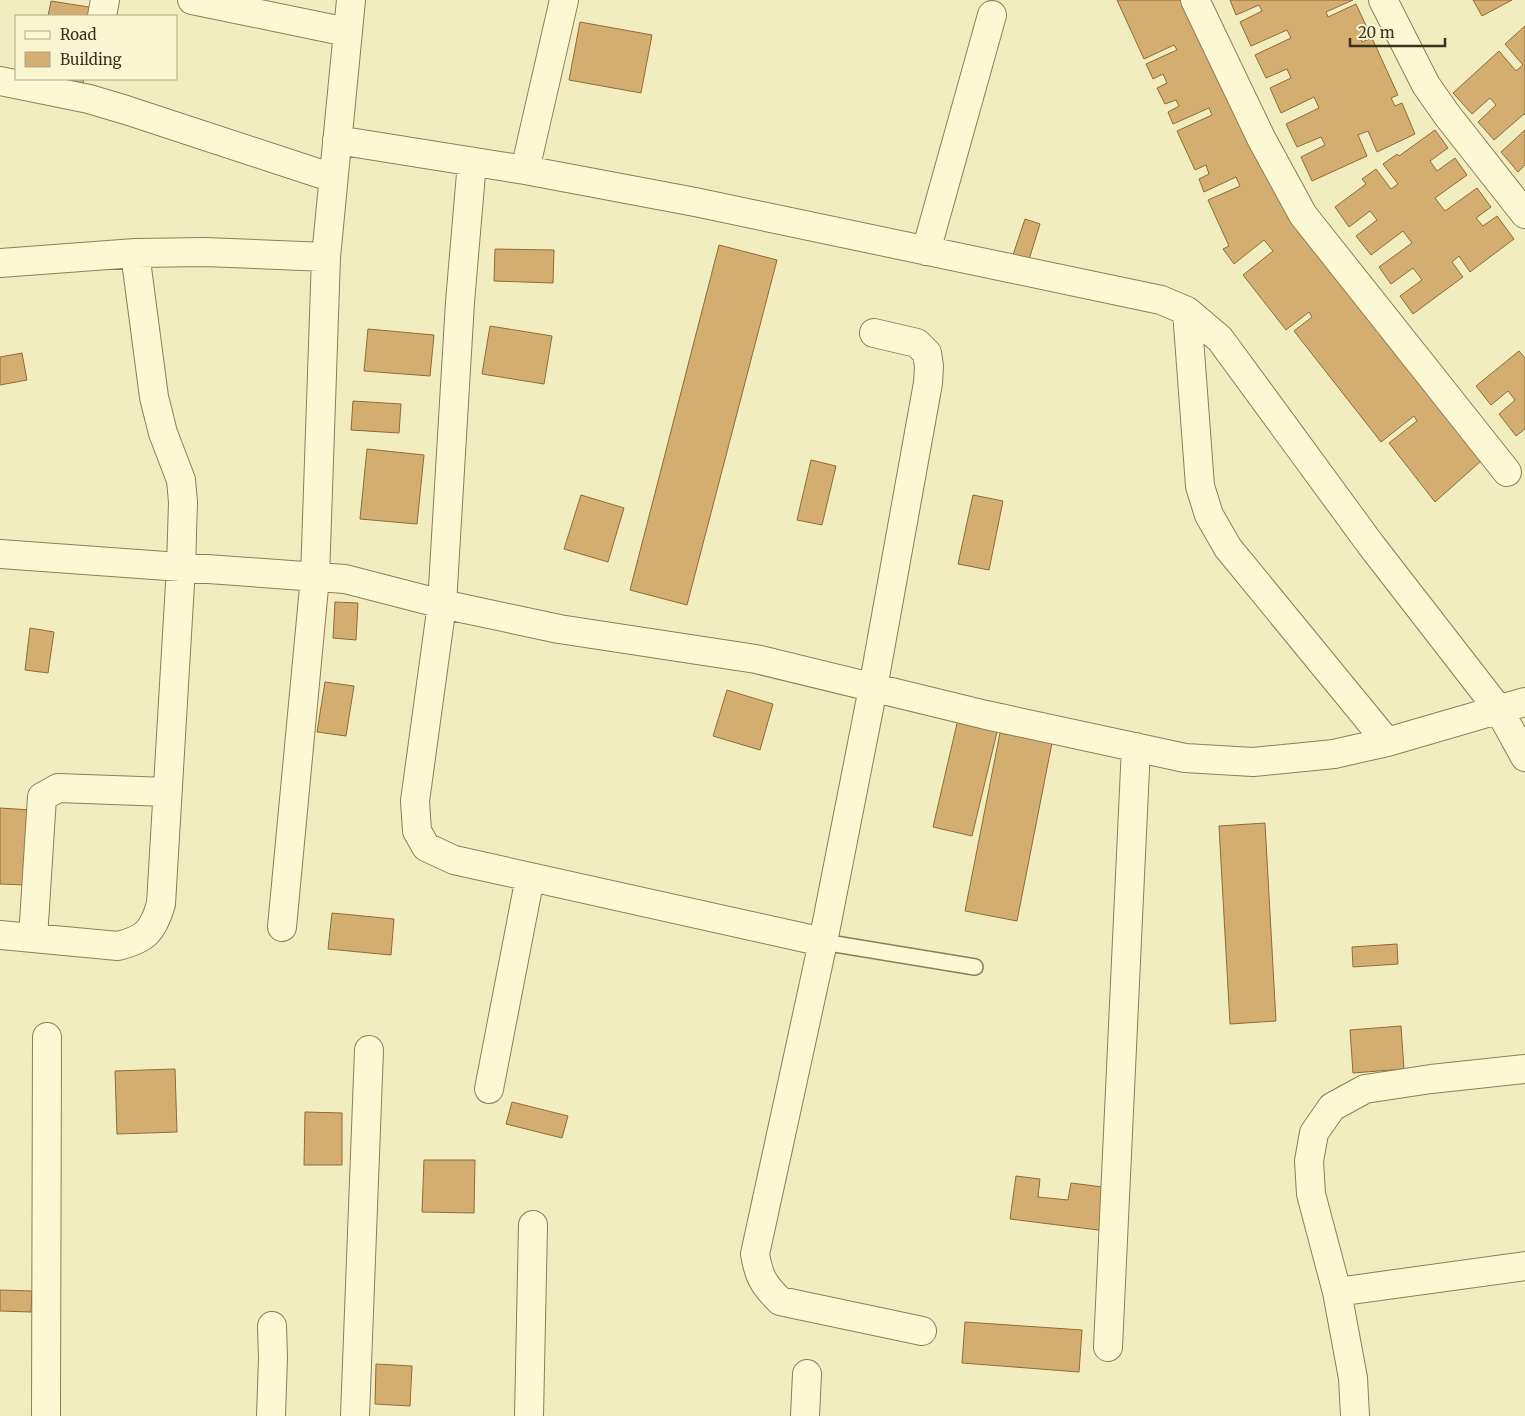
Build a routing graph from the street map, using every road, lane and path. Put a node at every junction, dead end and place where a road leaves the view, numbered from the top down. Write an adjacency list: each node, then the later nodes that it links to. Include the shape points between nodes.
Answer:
1 (105, 0): 7 (street)
2 (192, 0): 9 (street)
3 (351, 0): 9 (street)
4 (564, 0): 14 (street)
5 (1195, 0): 23 (street, via 1261,138 1304,215)
6 (1383, 0): 16 (street, via 1426,85)
7 (102, 15)
8 (992, 15): 17 (street)
9 (347, 32): 12 (street)
10 (0, 80): 11 (street)
11 (91, 89): 15 (street, via 126,110)
12 (337, 140): 13 (street); 15 (street)
13 (472, 162): 14 (street); 27 (street)
14 (525, 170): 17 (street, via 717,206)
15 (333, 178): 19 (street)
16 (1525, 214)
17 (926, 251): 21 (street, via 1161,300)
18 (135, 253): 19 (street); 20 (street); 25 (street, via 154,397 163,433 181,480)
19 (326, 257): 26 (street)
20 (0, 263)
21 (1187, 311): 30 (street, via 1220,339 1371,545); 31 (street, via 1200,486 1209,515 1228,548)
22 (874, 333): 28 (street, via 917,343 927,353 929,366)
23 (1507, 472)
24 (0, 554): 25 (street)
25 (181, 567): 26 (street); 34 (street)
26 (315, 577): 27 (street, via 344,579); 36 (street)
27 (442, 604): 28 (street, via 559,629 756,659); 35 (street, via 415,801 417,830 426,848 454,860)
28 (874, 688): 32 (street); 39 (street)
29 (1525, 702): 30 (street)
30 (1499, 710): 31 (street); 33 (street)
31 (1387, 742): 32 (street, via 1334,754 1253,762 1185,758)
32 (1136, 747): 50 (street)
33 (1525, 757)
34 (168, 792): 38 (street, via 161,904 148,932 135,942 118,946); 38 (street, via 58,788 42,797)
35 (530, 877): 39 (street); 44 (street)
36 (282, 927)
37 (0, 935): 38 (street)
38 (33, 938)
39 (823, 942): 40 (lane); 49 (street, via 755,1254 758,1272 780,1301)
40 (975, 967)
41 (47, 1037): 52 (street)
42 (369, 1050): 54 (street)
43 (1525, 1069): 47 (street, via 1365,1089 1332,1107 1314,1133 1309,1161 1311,1194)
44 (489, 1089)
45 (533, 1225): 55 (street)
46 (1525, 1266): 47 (street)
47 (1337, 1292): 57 (street, via 1354,1378)
48 (272, 1326): 53 (street)
49 (922, 1331)
50 (1108, 1347)
51 (807, 1374): 56 (street)
52 (46, 1416)
53 (271, 1416)
54 (355, 1416)
55 (529, 1416)
56 (805, 1416)
57 (1355, 1416)

